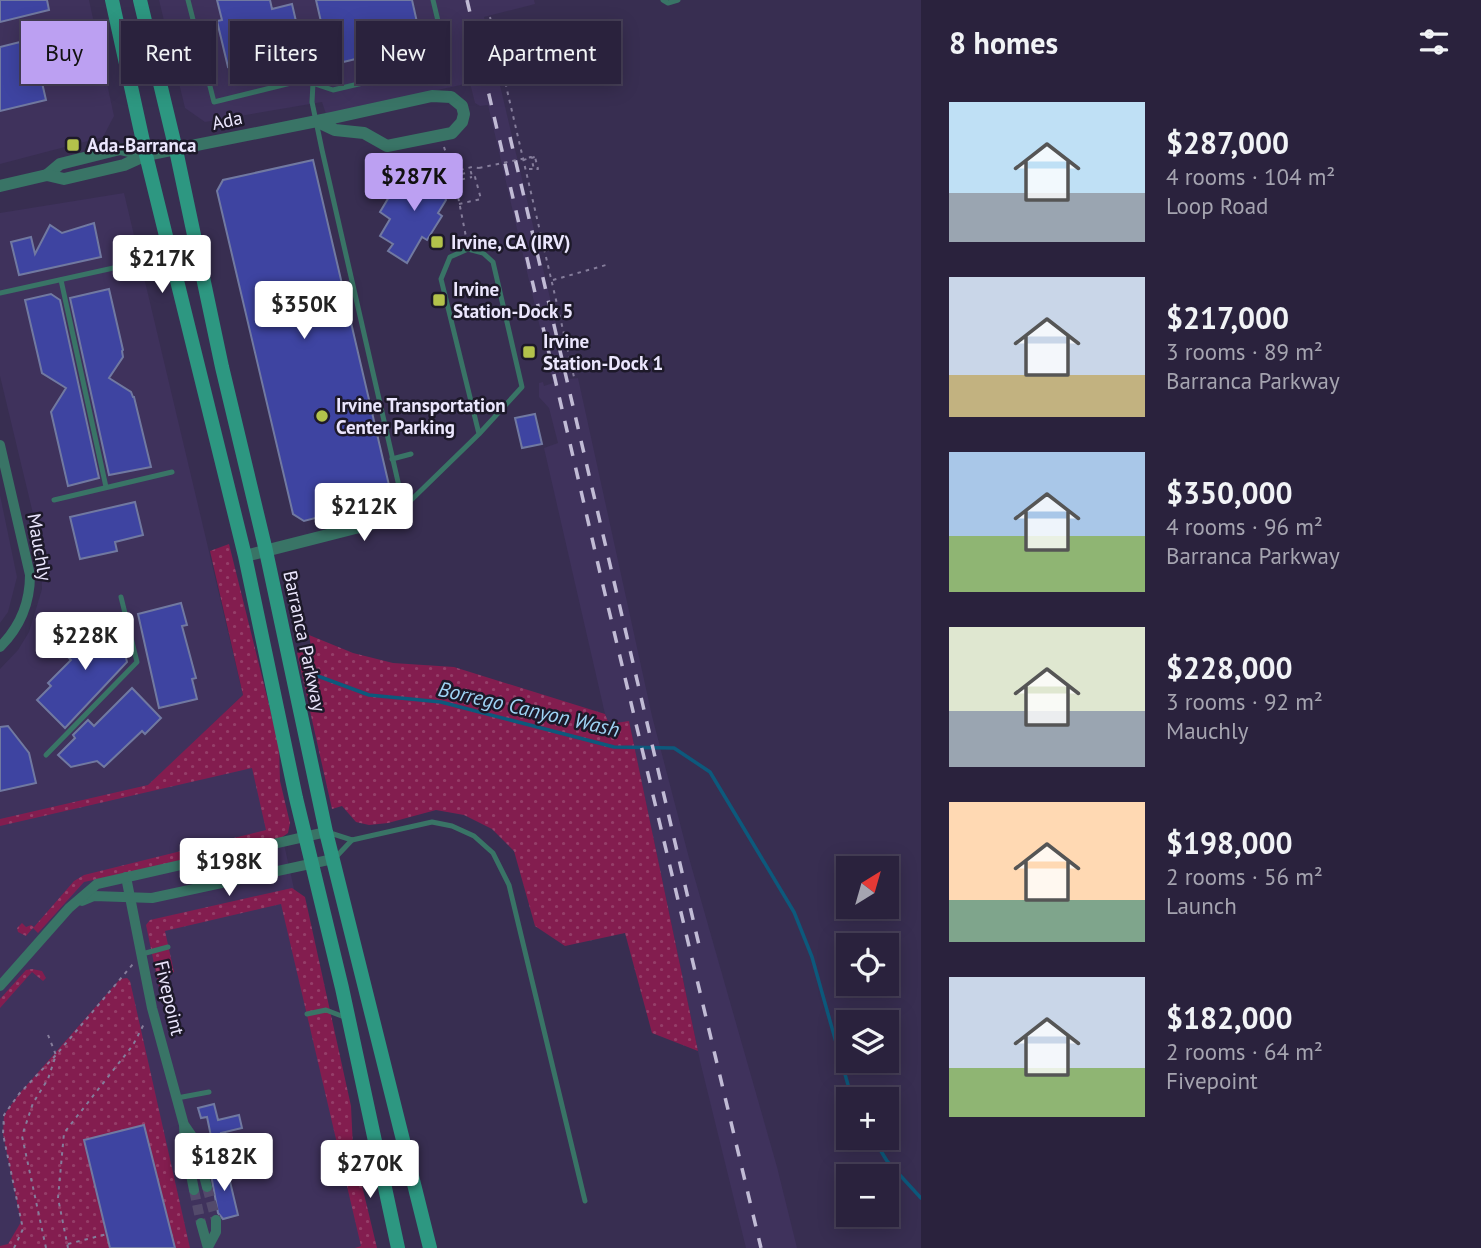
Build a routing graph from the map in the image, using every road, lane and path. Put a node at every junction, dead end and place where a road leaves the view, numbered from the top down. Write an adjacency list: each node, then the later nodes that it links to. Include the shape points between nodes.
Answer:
1 (112, 0): 14 (main road, Barranca Parkway)
2 (139, 0): 13 (main road, Barranca Parkway)
3 (188, 0): 8 (lane, via 214,102)
4 (433, 0): 10 (lane, via 448,63 333,90)
5 (663, 0): 6 (lane)
6 (678, 0)
7 (490, 17): 15 (path)
8 (287, 84)
9 (313, 84): 11 (lane)
10 (316, 84)
11 (316, 121): 12 (street, via 335,130 364,133 387,146); 12 (street, Ada, via 445,96 455,100 464,114 452,133); 13 (street, Ada); 26 (lane)
12 (441, 136): 17 (path)
13 (176, 150): 14 (street, Ada); 37 (main road, Barranca Parkway)
14 (146, 155): 18 (street, Ada, via 120,149); 38 (main road, Barranca Parkway)
15 (523, 160): 16 (path, bridge, via 535,157 538,169 534,169 531,157 460,170 461,174 471,172); 24 (path)
16 (472, 177): 17 (path); 19 (path, via 481,199)
17 (454, 181): 19 (path)
18 (0, 186)
19 (459, 204): 20 (path)
20 (468, 249): 29 (lane, via 450,257 441,279); 29 (lane, via 493,262 522,387)
21 (127, 265): 23 (lane)
22 (606, 265): 24 (path)
23 (61, 280): 25 (lane); 34 (lane)
24 (551, 281): 28 (path)
25 (0, 293)
26 (363, 333): 27 (lane); 32 (lane)
27 (355, 334)
28 (574, 377)
29 (479, 434): 36 (lane)
30 (0, 445): 40 (street, Mauchly, via 28,559 30,592 16,627)
31 (411, 454): 32 (lane)
32 (392, 459): 36 (lane)
33 (172, 472): 34 (lane)
34 (106, 487): 35 (lane)
35 (54, 500)
36 (404, 508): 37 (street, via 375,523)
37 (266, 551): 38 (street); 42 (main road, Barranca Parkway)
38 (245, 556): 43 (main road, Barranca Parkway)
39 (121, 597): 41 (lane, via 137,662)
40 (0, 648)
41 (46, 755)
42 (327, 832): 43 (street); 44 (lane); 45 (main road, Barranca Parkway)
43 (305, 836): 46 (main road, Barranca Parkway); 47 (street)
44 (352, 840): 45 (lane); 63 (lane, via 432,822 474,836 493,853 509,885)
45 (333, 859): 46 (street); 72 (main road, Barranca Parkway)
46 (312, 863): 48 (street, via 187,892); 55 (main road, Barranca Parkway)
47 (126, 877): 48 (street, Fivepoint); 49 (street, via 97,884)
48 (130, 897): 49 (street, via 94,896); 51 (street, Fivepoint)
49 (69, 908): 52 (street)
50 (168, 947): 51 (lane)
51 (142, 954): 53 (street, Fivepoint); 57 (path)
52 (0, 986)
53 (152, 1008): 59 (street, Fivepoint); 67 (path, via 133,1045 64,1133 58,1198)
54 (307, 1014): 55 (lane, via 327,1010)
55 (348, 1018): 71 (main road, Barranca Parkway)
56 (48, 1035): 57 (path)
57 (56, 1055): 68 (path, via 4,1115 3,1134 23,1229); 69 (path, via 22,1136)
58 (209, 1092): 59 (lane)
59 (177, 1098): 60 (street, Fivepoint)
60 (184, 1125): 61 (street, Fivepoint, via 194,1139); 62 (street, Fivepoint)
61 (207, 1187)
62 (194, 1190)
63 (585, 1201)
64 (216, 1220): 70 (street)
65 (201, 1223): 70 (street)
66 (107, 1234): 67 (path)
67 (67, 1246)
68 (14, 1248)
69 (46, 1248)
70 (208, 1248)
71 (398, 1248)
72 (430, 1248)

